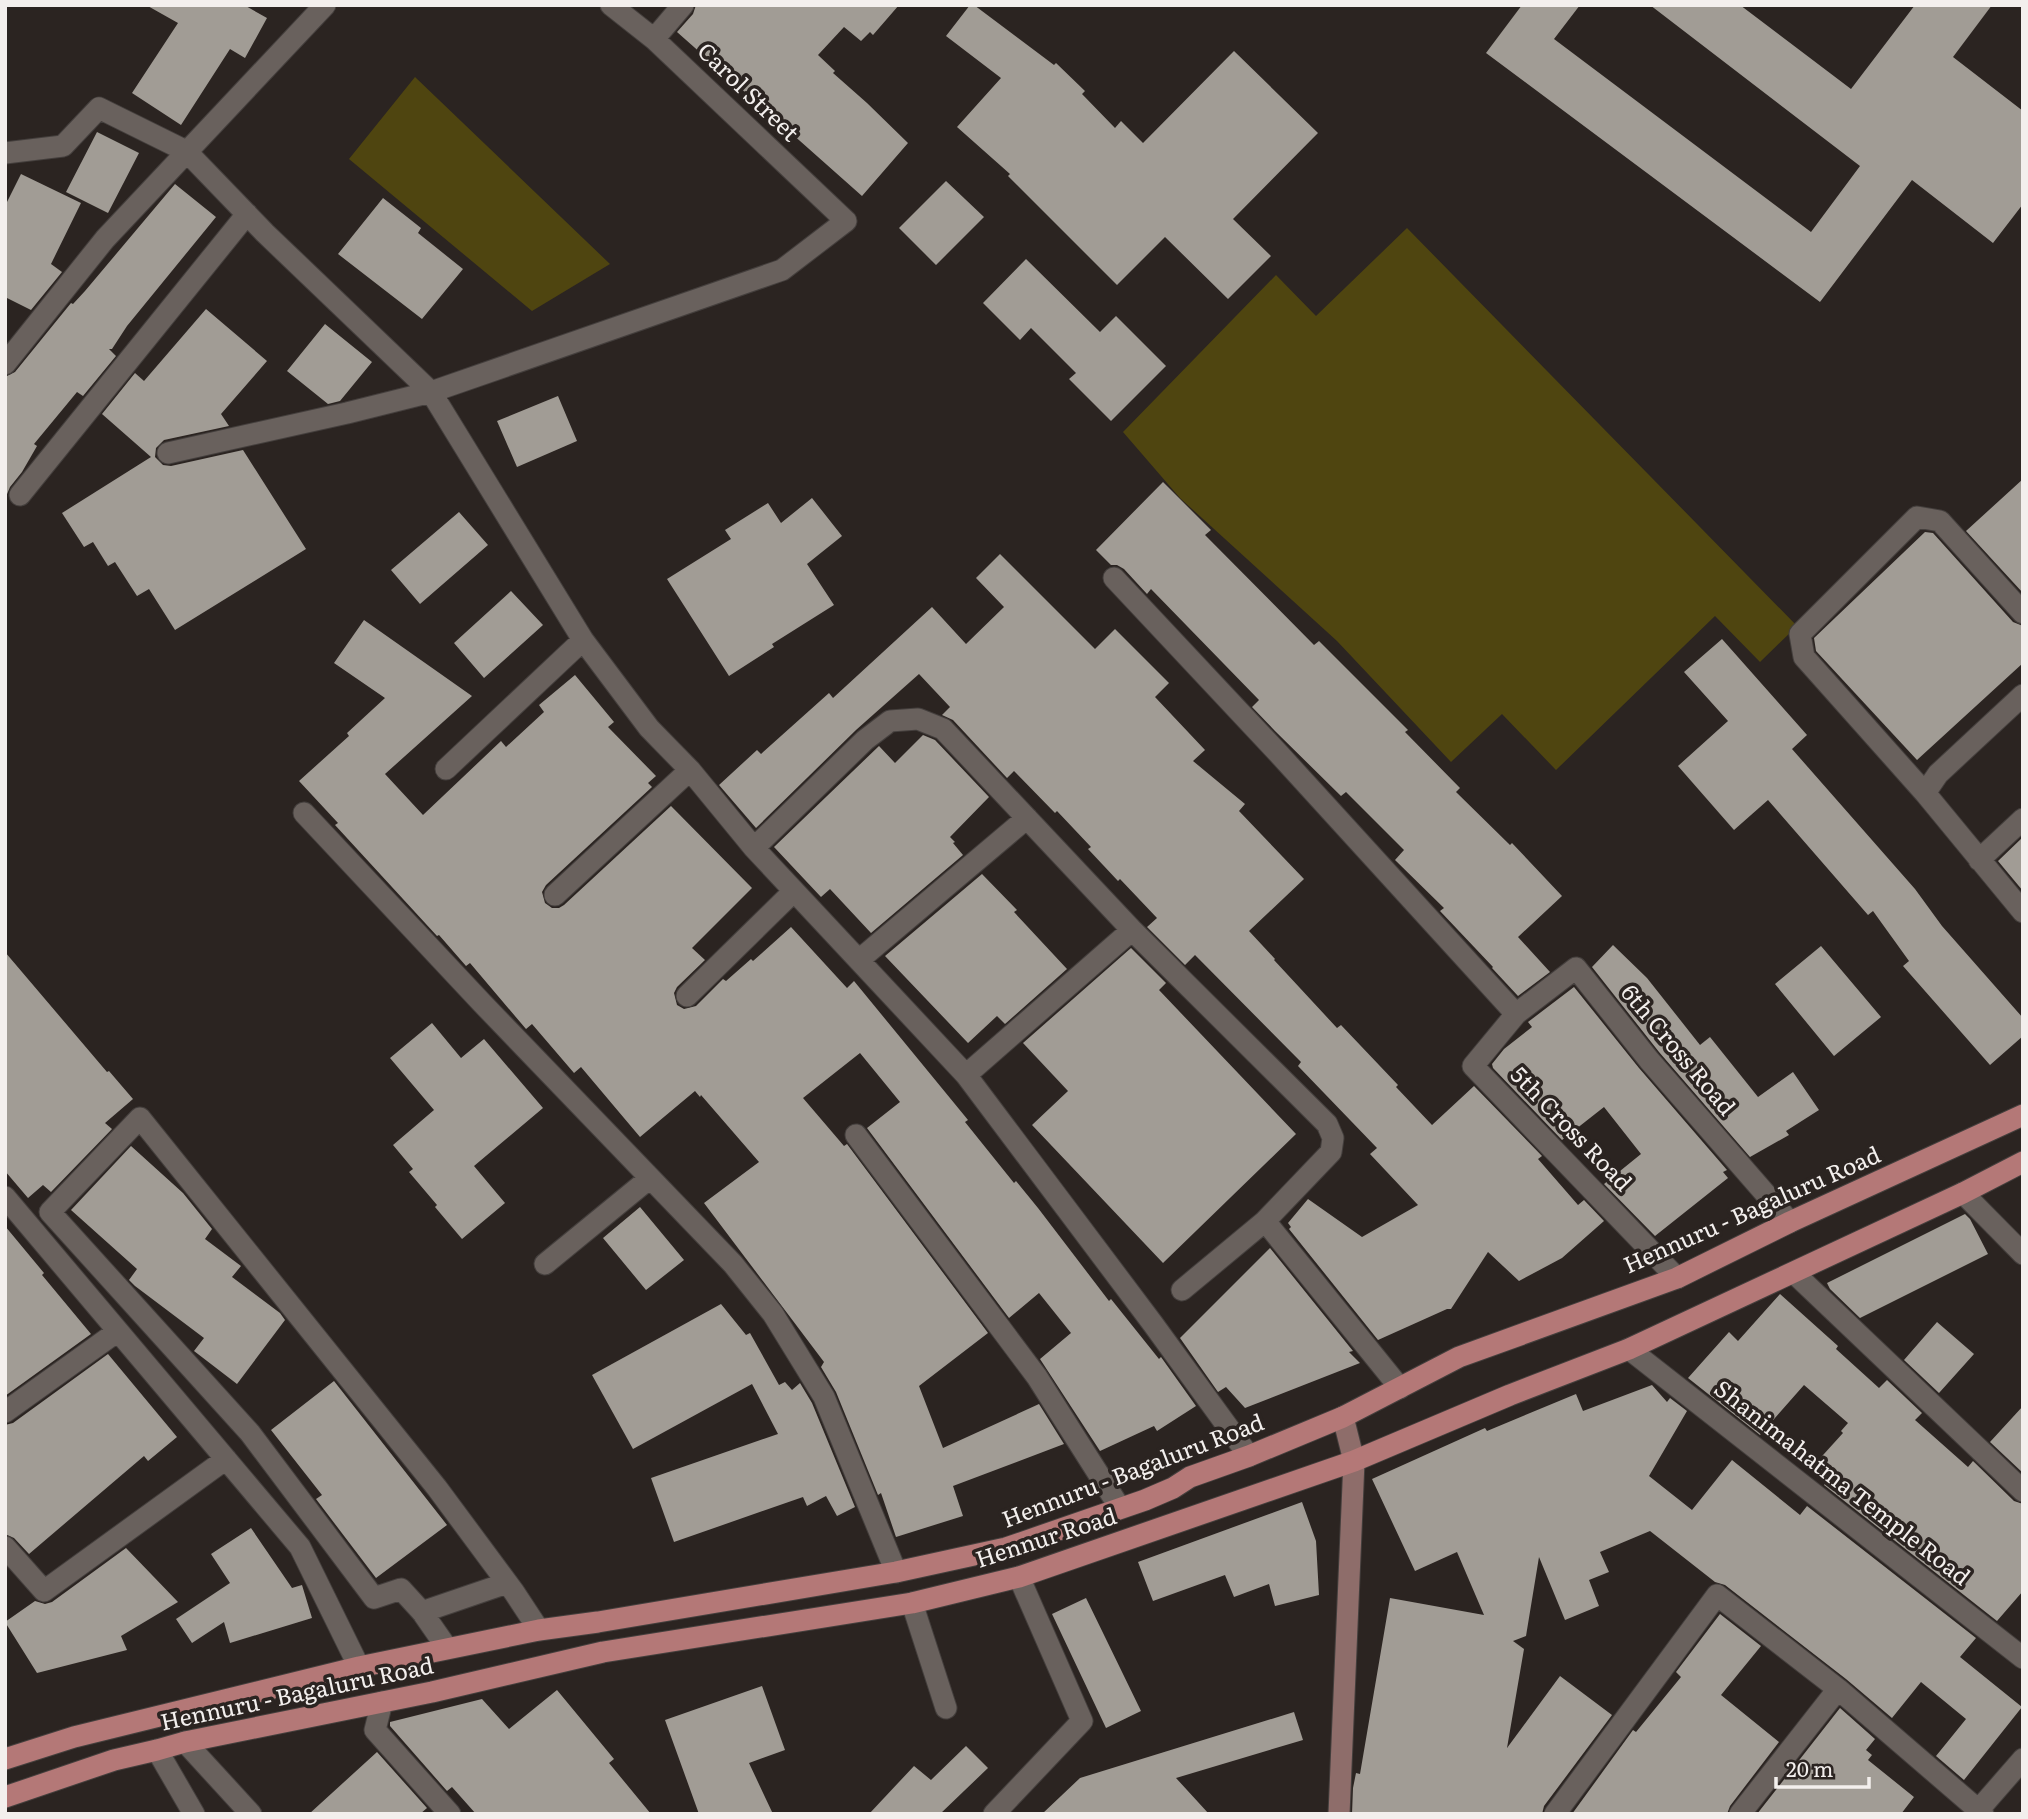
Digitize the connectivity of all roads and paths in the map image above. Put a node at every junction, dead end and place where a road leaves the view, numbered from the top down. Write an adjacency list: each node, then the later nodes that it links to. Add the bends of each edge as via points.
1 (325, 5): 5 (street)
2 (611, 5): 4 (street, Carol Street)
3 (683, 5): 4 (street)
4 (654, 39): 9 (street, Carol Street, via 846,221 782,270)
5 (186, 151): 6 (street, via 99,108 63,146); 7 (street); 8 (street, via 105,239)
6 (5, 153)
7 (247, 214): 9 (street); 11 (street)
8 (5, 363)
9 (431, 392): 10 (street); 14 (street)
10 (168, 453)
11 (20, 495)
12 (1114, 578): 30 (street)
13 (2023, 613): 18 (street, via 1940,521 1917,517 1800,634 1804,657)
14 (583, 640): 16 (street); 17 (street, via 649,728)
15 (2023, 695): 18 (street, via 1938,774)
16 (446, 769)
17 (690, 770): 22 (street); 25 (street)
18 (1925, 793): 23 (street)
19 (304, 813): 35 (street)
20 (1027, 818): 22 (street, via 943,729 918,719 890,721); 27 (street); 28 (street)
21 (2023, 819): 23 (street)
22 (754, 848): 24 (street)
23 (1979, 860): 26 (street)
24 (794, 891): 28 (street); 29 (street)
25 (555, 895)
26 (2023, 912)
27 (1132, 930): 31 (street); 38 (street, via 1327,1124 1333,1138 1331,1152)
28 (859, 960): 31 (street)
29 (687, 996)
30 (1516, 1014): 39 (street, 6th Cross Road, via 1576,968); 43 (street, 5th Cross Road, via 1473,1066)
31 (966, 1075): 50 (street)
32 (2023, 1115): 39 (main road, Hennuru - Bagaluru Road)
33 (856, 1135): 54 (street, via 1037,1377)
34 (2023, 1162): 36 (main road)
35 (650, 1178): 41 (street); 56 (street, via 774,1314 824,1397)
36 (1963, 1193): 40 (street); 42 (main road)
37 (8, 1207): 45 (street)
38 (1265, 1221): 44 (street); 47 (street)
39 (1790, 1222): 43 (main road, Hennuru - Bagaluru Road)
40 (2023, 1254)
41 (545, 1264)
42 (1794, 1273): 46 (main road); 53 (street)
43 (1676, 1278): 47 (main road, Hennuru - Bagaluru Road, via 1459,1357)
44 (1182, 1290)
45 (118, 1331): 48 (street); 51 (street)
46 (1629, 1349): 52 (main road, Hennur Road); 64 (street, Shanimahatma Temple Road)
47 (1400, 1388): 49 (main road, Hennuru - Bagaluru Road)
48 (5, 1412)
49 (1343, 1418): 50 (main road, Hennuru - Bagaluru Road); 52 (street)
50 (1249, 1456): 54 (main road, Hennuru - Bagaluru Road)
51 (226, 1459): 55 (street, via 44,1591); 65 (street, via 300,1547)
52 (1354, 1461): 57 (main road, Hennur Road); 79 (street)
53 (2023, 1491)
54 (1120, 1508): 56 (main road, Hennuru - Bagaluru Road, via 1006,1548)
55 (5, 1547)
56 (897, 1572): 61 (main road, Hennuru - Bagaluru Road)
57 (1019, 1577): 59 (main road, Hennur Road); 78 (street, via 1082,1721)
58 (507, 1583): 60 (street); 60 (street, via 437,1488 140,1118 50,1213 250,1433 374,1598 401,1589); 61 (street)
59 (912, 1604): 63 (main road, Hennur Road); 68 (street)
60 (422, 1612): 62 (street)
61 (538, 1630): 62 (main road, Hennuru - Bagaluru Road)
62 (447, 1648): 65 (main road, Hennuru - Bagaluru Road)
63 (603, 1652): 67 (main road, Hennuru - Bagaluru Road)
64 (2023, 1658)
65 (359, 1667): 71 (main road, Hennuru - Bagaluru Road, via 74,1737)
66 (1838, 1689): 74 (street); 80 (street, via 1717,1595); 81 (street)
67 (382, 1702): 69 (main road, Hennuru - Bagaluru Road); 77 (street, via 375,1730)
68 (946, 1708)
69 (185, 1742): 70 (main road, Hennuru - Bagaluru Road); 76 (street)
70 (157, 1750): 73 (main road, Hennuru - Bagaluru Road); 75 (street)
71 (5, 1759)
72 (2023, 1759): 74 (street)
73 (5, 1797)
74 (1979, 1812)
75 (194, 1814)
76 (251, 1814)
77 (450, 1814)
78 (994, 1814)
79 (1339, 1814)
80 (1555, 1814)
81 (1740, 1814)

